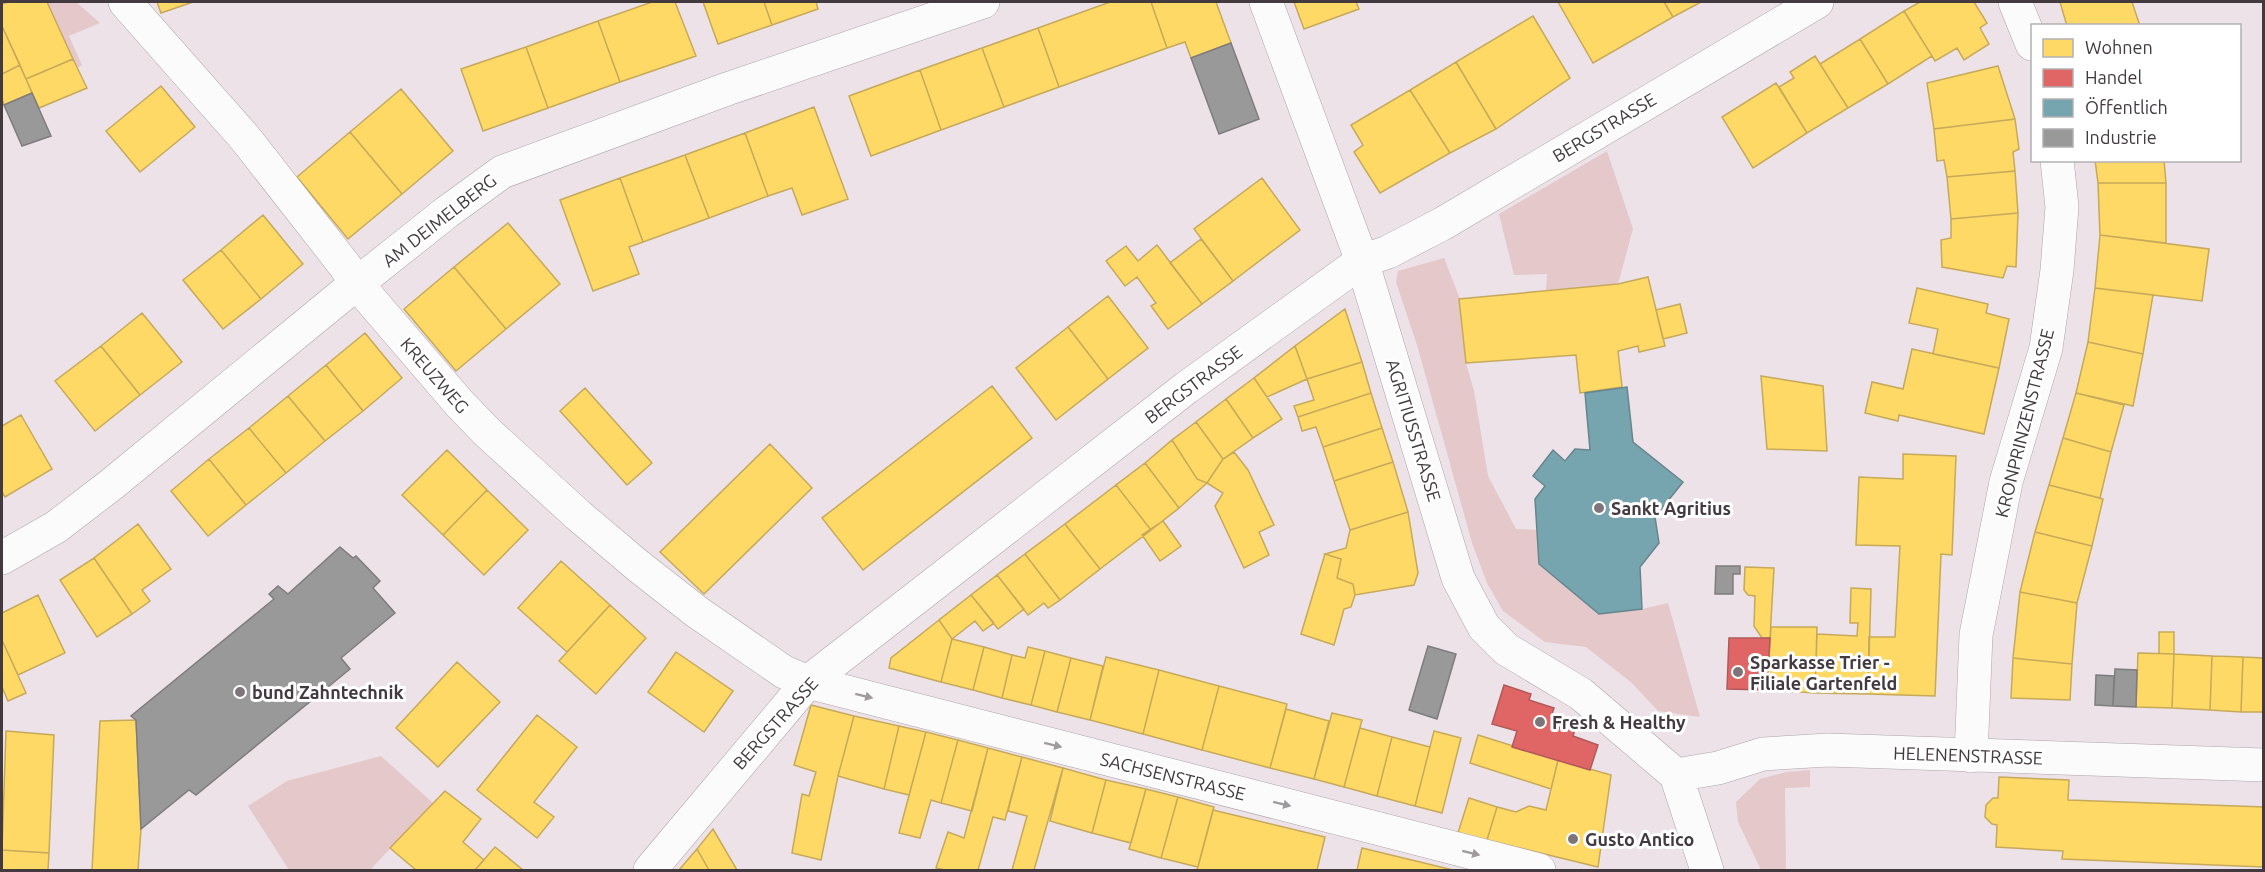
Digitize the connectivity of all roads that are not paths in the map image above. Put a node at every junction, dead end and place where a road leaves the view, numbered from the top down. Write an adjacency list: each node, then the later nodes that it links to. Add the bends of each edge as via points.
1 (125, 2): 9 (street, KREUZWEG, via 245,138)
2 (983, 2): 9 (street, AM DEIMELBERG, via 727,89 502,172)
3 (1266, 2): 8 (street, AGRITIUSSTRASSE)
4 (1817, 2): 8 (street, BERGSTRASSE, via 1442,224)
5 (2015, 2): 6 (street)
6 (2031, 42)
7 (2057, 162): 12 (street, KRONPRINZENSTRASSE, via 2062,207 2046,348 2006,482 1976,635)
8 (1362, 261): 11 (street, BERGSTRASSE, via 1186,387); 14 (street, AGRITIUSSTRASSE, via 1458,578 1484,627 1506,649 1581,694)
9 (357, 284): 10 (street, AM DEIMELBERG, via 112,484 56,527); 11 (street, KREUZWEG, via 459,403 578,515 697,612 784,672)
10 (2, 558)
11 (808, 682): 15 (street, BERGSTRASSE); 16 (street, SACHSENSTRASSE, one-way to 16)
12 (1971, 756): 13 (street, HELENENSTRASSE); 14 (street, HELENENSTRASSE, via 1807,751 1763,754 1718,768)
13 (2264, 765)
14 (1676, 775): 17 (street)
15 (650, 870)
16 (1539, 870)
17 (1707, 870)

